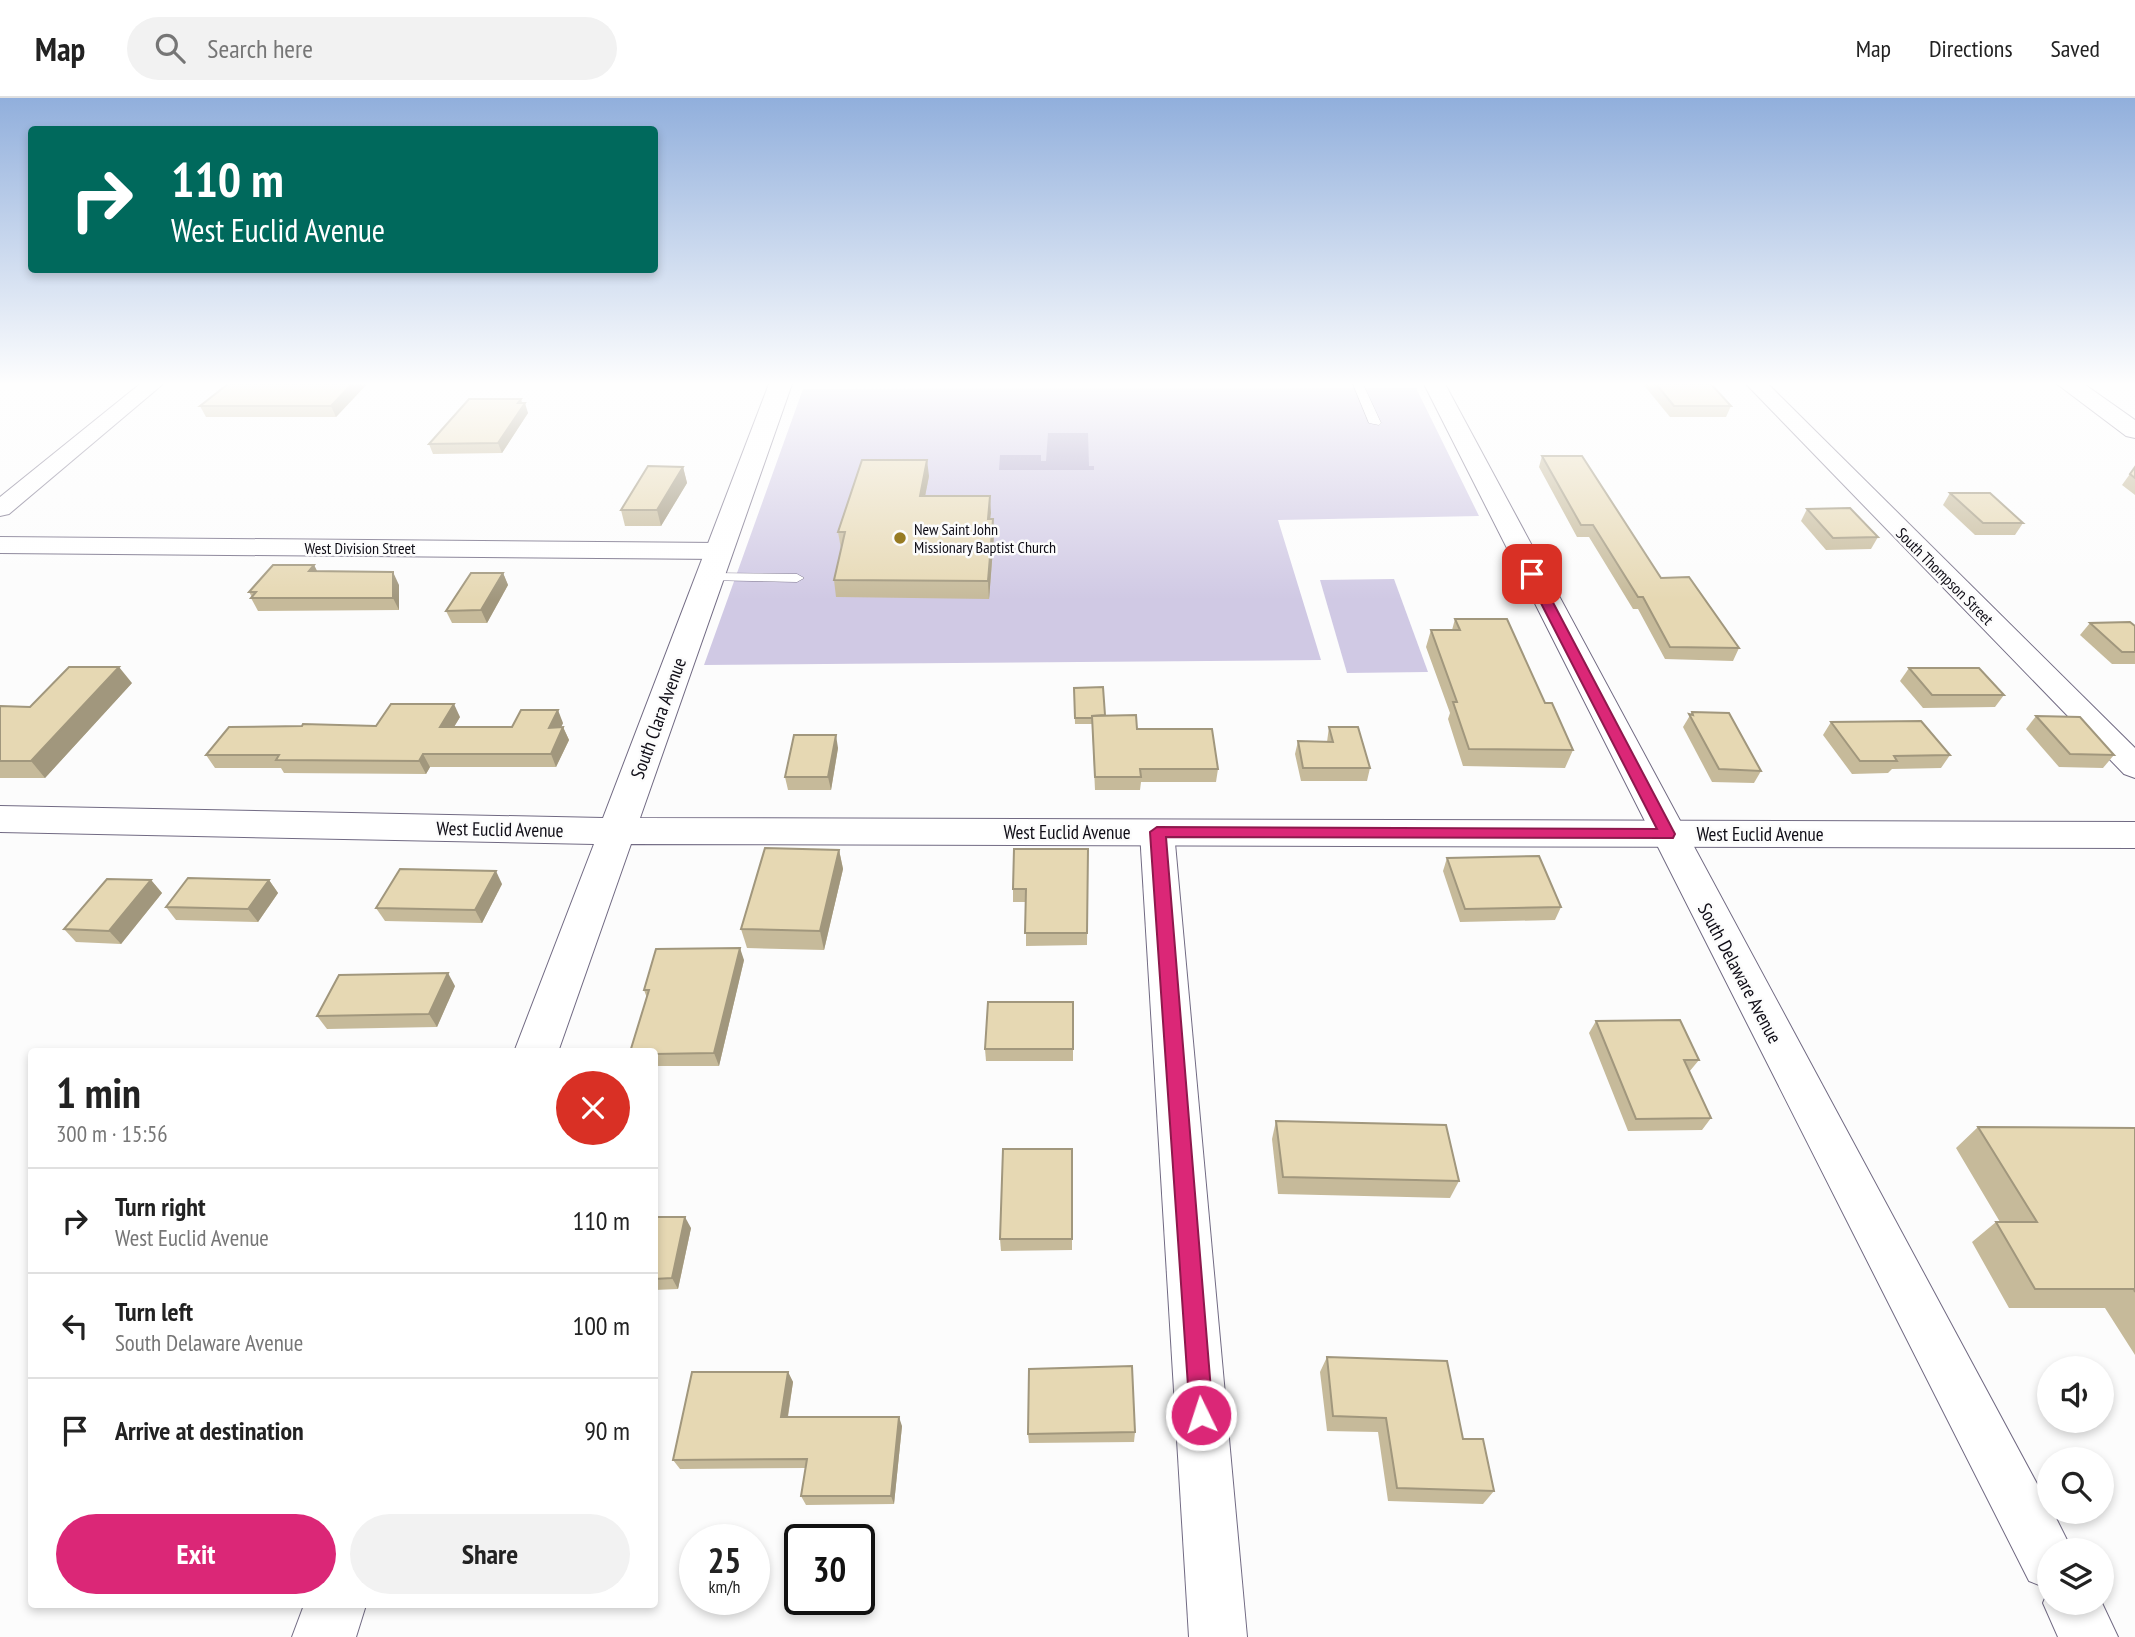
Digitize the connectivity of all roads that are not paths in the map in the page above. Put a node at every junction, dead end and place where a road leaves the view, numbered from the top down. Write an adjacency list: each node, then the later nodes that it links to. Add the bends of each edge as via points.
1 (65, 456): 5 (street)
2 (755, 456): 7 (street, South Clara Avenue)
3 (1471, 456): 13 (street, South Delaware Avenue)
4 (1827, 456): 9 (street, South Thompson Street)
5 (0, 509)
6 (0, 545): 7 (street, West Division Street)
7 (715, 564): 8 (lane); 11 (street, South Clara Avenue)
8 (797, 578)
9 (2135, 767)
10 (0, 819): 11 (street, West Euclid Avenue)
11 (616, 831): 12 (street, West Euclid Avenue); 15 (street, South Clara Avenue)
12 (1157, 832): 13 (street, West Euclid Avenue); 20 (street)
13 (1667, 834): 14 (street, West Euclid Avenue); 16 (street, South Delaware Avenue)
14 (2135, 835)
15 (537, 1048)
16 (2037, 1538)
17 (334, 1608): 19 (street)
18 (2077, 1615): 21 (street)
19 (324, 1637)
20 (1218, 1637)
21 (2089, 1637)

